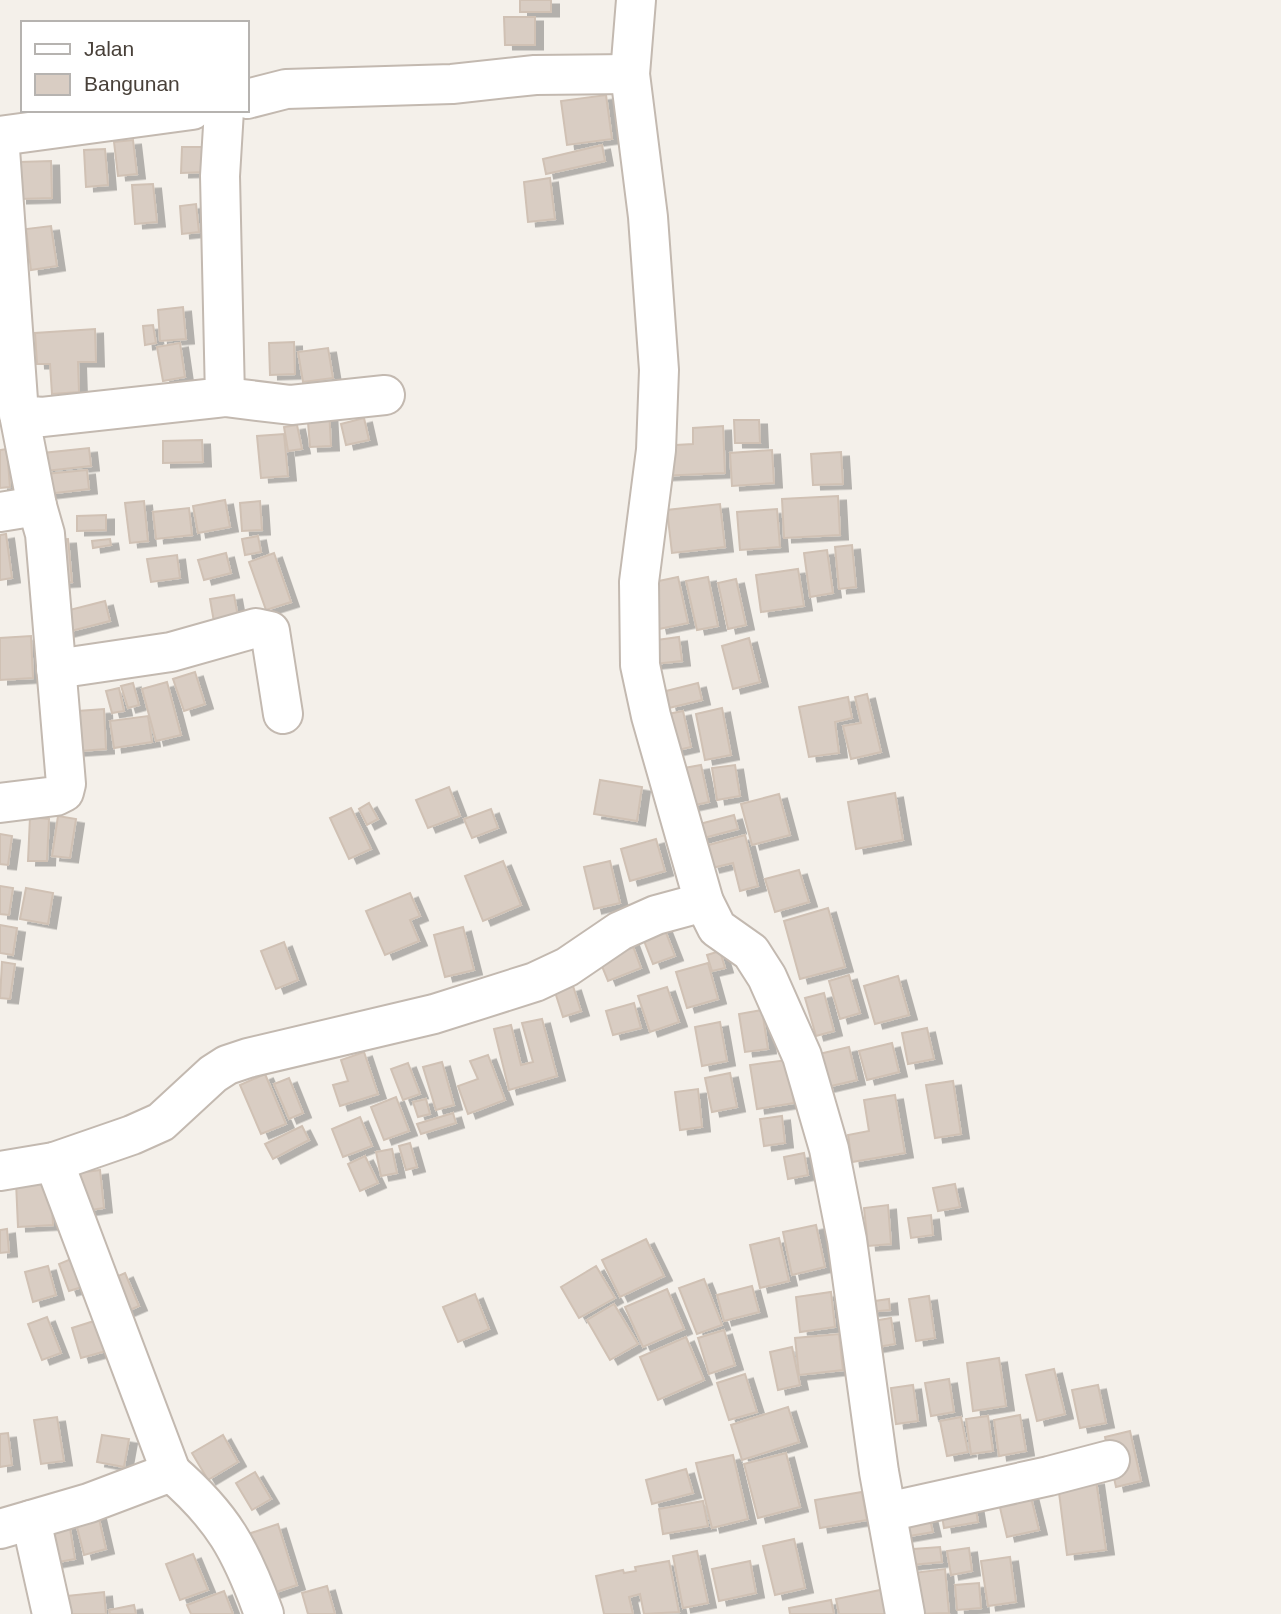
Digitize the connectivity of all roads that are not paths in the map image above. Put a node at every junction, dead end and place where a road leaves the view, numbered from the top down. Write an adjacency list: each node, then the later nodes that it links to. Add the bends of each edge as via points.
1 (636, 0): 2 (street)
2 (630, 74): 3 (street, via 286,89); 16 (street, via 648,217 659,370 656,450 639,582 640,665)
3 (248, 100)
4 (177, 112): 6 (street)
5 (224, 112): 9 (street, via 220,176)
6 (0, 136)
7 (0, 149): 10 (street)
8 (385, 395): 9 (street, via 291,405)
9 (225, 397): 10 (street, via 42,417)
10 (19, 414): 11 (street)
11 (37, 506): 12 (street); 13 (street, via 45,534)
12 (0, 512)
13 (56, 669): 14 (street, via 171,652 265,628 270,631); 15 (street, via 64,792)
14 (283, 713)
15 (0, 803)
16 (704, 902): 17 (street, via 620,931 567,967 535,982 434,1014 227,1065 161,1122); 21 (street, via 717,928 751,952 767,977 802,1056 839,1194)
17 (54, 1162): 18 (street); 20 (street)
18 (0, 1171)
19 (1110, 1460): 21 (street)
20 (171, 1472): 22 (street, via 130,1490); 24 (street, via 223,1526 246,1564)
21 (887, 1512): 25 (street)
22 (15, 1525): 23 (street)
23 (52, 1614)
24 (264, 1614)
25 (905, 1614)

